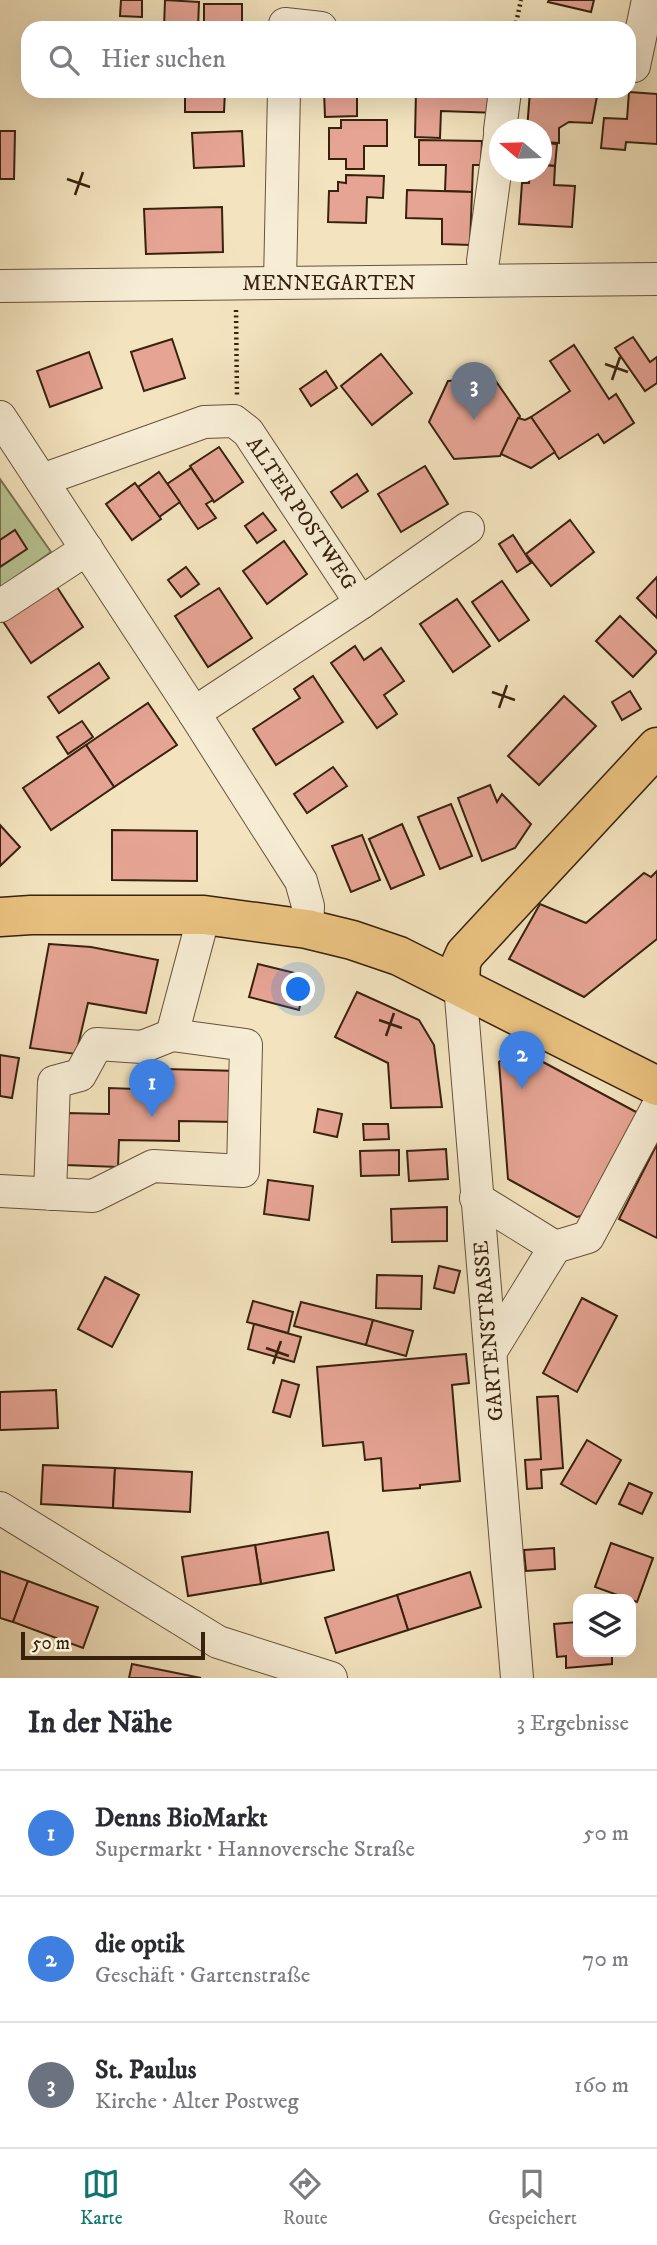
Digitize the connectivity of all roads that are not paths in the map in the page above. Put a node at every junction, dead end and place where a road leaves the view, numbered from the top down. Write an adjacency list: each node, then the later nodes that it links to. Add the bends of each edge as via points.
1 (648, 0): 2 (street)
2 (640, 65)
3 (284, 98): 9 (street)
4 (504, 98): 5 (street)
5 (501, 119)
6 (493, 182): 7 (street)
7 (483, 261)
8 (657, 279): 9 (street, MENNEGARTEN)
9 (280, 282): 10 (street, MENNEGARTEN)
10 (0, 286)
11 (0, 416): 12 (street)
12 (42, 480): 14 (street); 15 (street, ALTER POSTWEG, via 204,422 234,421 248,432)
13 (468, 528): 15 (street, ALTER POSTWEG)
14 (87, 549): 16 (street); 17 (street)
15 (361, 603): 17 (street, ALTER POSTWEG)
16 (0, 606)
17 (194, 713): 21 (street, via 301,881 308,906)
18 (657, 747): 22 (main road, via 465,954)
19 (204, 915): 20 (main road); 21 (main road); 23 (street)
20 (0, 917)
21 (307, 929): 22 (main road, via 400,956)
22 (460, 985): 24 (main road); 28 (street, GARTENSTRASSE)
23 (172, 1035): 27 (street, via 142,1047 97,1044 80,1075 54,1082); 27 (street, via 246,1045 243,1171 153,1166 93,1196)
24 (657, 1086)
25 (657, 1108): 29 (street, via 588,1237)
26 (0, 1191): 27 (street)
27 (50, 1194)
28 (476, 1198): 29 (street); 30 (street, GARTENSTRASSE)
29 (555, 1247): 30 (street)
30 (491, 1351): 33 (street, GARTENSTRASSE)
31 (0, 1508): 32 (street, via 218,1642)
32 (331, 1678)
33 (517, 1678)

